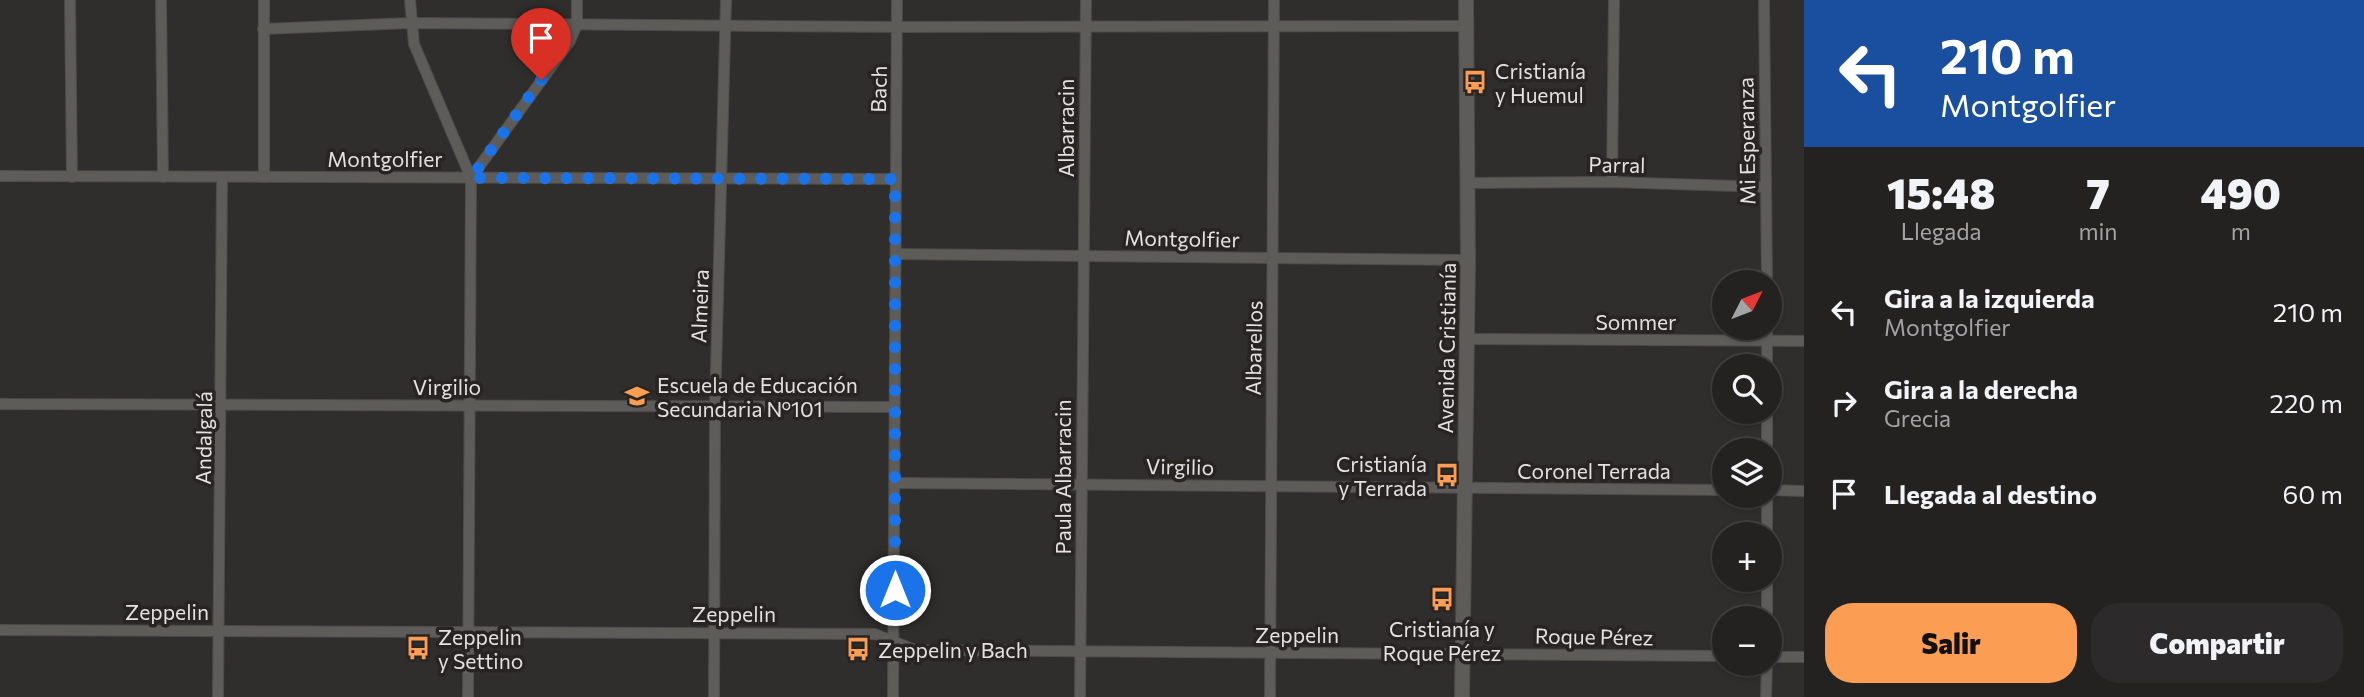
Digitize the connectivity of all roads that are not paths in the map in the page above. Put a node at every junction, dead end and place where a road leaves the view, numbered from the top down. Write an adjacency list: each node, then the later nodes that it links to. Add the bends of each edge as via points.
1 (70, 0): 22 (street)
2 (161, 0): 23 (street)
3 (264, 0): 20 (street)
4 (410, 0): 13 (street)
5 (577, 0): 14 (street)
6 (726, 0): 15 (street, Almeira)
7 (897, 0): 18 (street, Bach)
8 (1086, 0): 19 (street, Albarracin)
9 (1274, 0): 16 (street, Albarellos)
10 (1466, 0): 17 (main road, Avenida Cristianía)
11 (1614, 0): 29 (street)
12 (1764, 0): 31 (street, Mi Esperanza)
13 (410, 23): 14 (street); 20 (street); 25 (street, via 414,44)
14 (577, 24): 15 (street); 25 (street, via 570,41)
15 (726, 25): 18 (street); 27 (street, Almeira)
16 (1274, 25): 17 (street); 19 (street); 34 (street, Albarellos)
17 (1466, 26): 30 (main road, Avenida Cristianía)
18 (898, 27): 19 (street); 28 (street, Bach)
19 (1085, 27): 33 (street, Albarracin)
20 (263, 29): 24 (street)
21 (0, 176): 22 (street, Montgolfier)
22 (72, 177): 23 (street, Montgolfier)
23 (163, 177): 26 (street, Montgolfier)
24 (264, 177): 25 (street, Montgolfier); 26 (street, Montgolfier)
25 (471, 178): 27 (street, Montgolfier); 43 (street)
26 (222, 179): 42 (street, Andalgalá)
27 (723, 179): 28 (street, Montgolfier); 44 (street, Almeira)
28 (895, 179): 32 (street, Bach)
29 (1612, 182): 30 (street, Parral); 31 (street, Parral)
30 (1469, 183): 35 (main road, Avenida Cristianía)
31 (1766, 187): 36 (street, Mi Esperanza)
32 (896, 254): 33 (street, Montgolfier); 45 (street, Bach)
33 (1084, 256): 34 (street, Montgolfier); 47 (street, Paula Albarracin)
34 (1273, 258): 35 (street, Montgolfier); 48 (street, Albarellos)
35 (1468, 260): 37 (main road, Avenida Cristianía)
36 (1766, 270)
37 (1467, 339): 38 (street, Sommer); 49 (main road, Avenida Cristianía)
38 (1767, 341): 39 (street, Sommer); 40 (street)
39 (1804, 341)
40 (1767, 354)
41 (0, 404): 42 (street, Virgilio)
42 (223, 405): 43 (street, Virgilio); 54 (street, Andalgalá)
43 (467, 406): 44 (street, Virgilio); 55 (street)
44 (715, 407): 45 (street, Virgilio); 56 (street, Almeira)
45 (893, 407): 46 (street, Bach)
46 (895, 484): 47 (street, Virgilio); 57 (street, Bach)
47 (1081, 484): 48 (street, Virgilio); 58 (street, Paula Albarracin)
48 (1270, 486): 49 (street, Virgilio); 60 (street, Albarellos)
49 (1465, 488): 50 (street, Coronel Terrada); 59 (main road, Avenida Cristianía)
50 (1712, 490)
51 (1782, 490): 52 (street)
52 (1804, 491)
53 (0, 630): 54 (street, Zeppelin)
54 (219, 631): 55 (street, Zeppelin); 65 (street, Andalgalá)
55 (468, 632): 56 (street, Zeppelin); 66 (street)
56 (714, 632): 57 (street, Zeppelin, via 875,634); 67 (street, Almeira)
57 (894, 643): 58 (street, Zeppelin, via 915,650); 68 (street, Bach)
58 (1080, 652): 60 (street, Zeppelin); 69 (street, Paula Albarracin)
59 (1464, 653): 60 (street, Zeppelin); 61 (street, Roque Pérez); 71 (main road, Avenida Cristianía)
60 (1270, 654): 70 (street, Albarellos)
61 (1712, 656)
62 (1782, 657): 63 (street)
63 (1804, 657)
64 (1767, 676): 72 (street)
65 (218, 697)
66 (468, 697)
67 (714, 697)
68 (893, 697)
69 (1080, 697)
70 (1270, 697)
71 (1462, 697)
72 (1766, 697)

